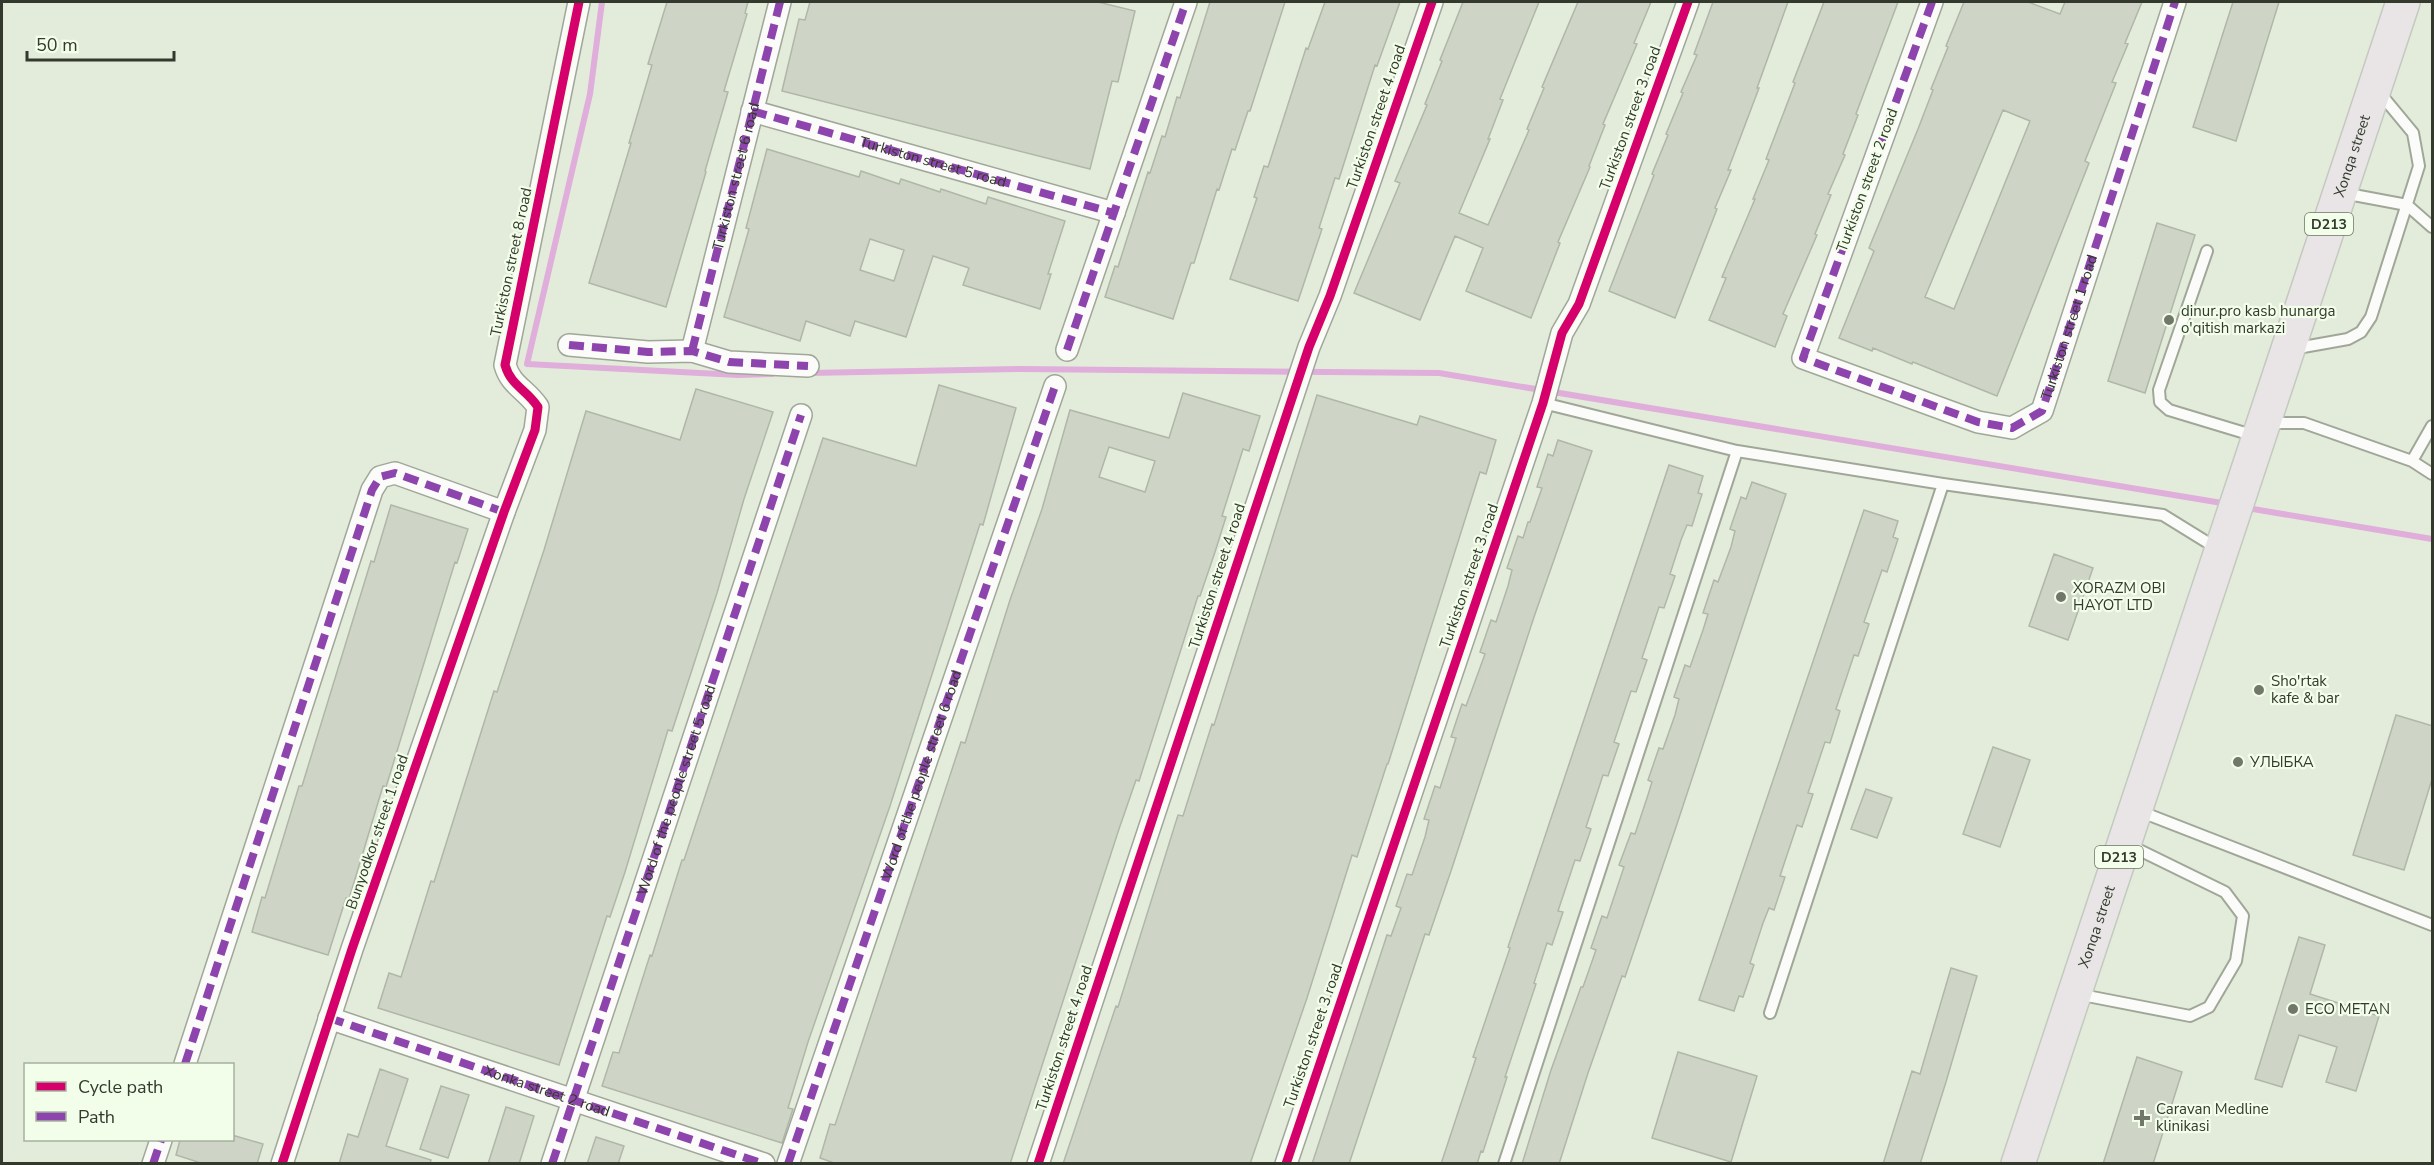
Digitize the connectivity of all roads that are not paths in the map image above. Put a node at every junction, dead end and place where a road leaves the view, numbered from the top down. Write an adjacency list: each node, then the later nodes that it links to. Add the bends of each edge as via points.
1 (579, 2): 31 (street, Turkiston street 8 road, via 505,364 509,378 538,408 535,430)
2 (780, 2): 10 (street, Turkiston street 6 road)
3 (1186, 2): 13 (street)
4 (1432, 2): 47 (street, Turkiston street 4 road, via 1303,366)
5 (1688, 2): 23 (street, Turkiston street 3 road, via 1579,304 1562,333)
6 (1932, 2): 20 (street, Turkiston street 2 road)
7 (2175, 2): 20 (street, Turkiston street 1 road, via 2042,411 2012,428 1978,422)
8 (2403, 2): 9 (main road, Xonqa street / D213)
9 (2375, 87): 11 (main road, Xonqa street / D213); 12 (lane, via 2413,133 2419,166)
10 (752, 111): 13 (street, Turkiston street 5 road); 19 (street, Turkiston street 6 road)
11 (2339, 192): 12 (lane); 18 (main road, Xonqa street / D213)
12 (2407, 205): 14 (lane); 18 (lane, via 2371,317 2361,332 2348,339)
13 (1114, 213): 17 (street)
14 (2433, 227)
15 (2207, 251): 26 (lane, via 2158,390 2160,402 2169,410)
16 (569, 345): 19 (street, via 648,352)
17 (1067, 350)
18 (2287, 350): 26 (main road, Xonqa street / D213)
19 (692, 351): 21 (street, via 729,362)
20 (1803, 358)
21 (808, 366)
22 (1055, 386): 46 (street, Word of the people street 6 road)
23 (1544, 403): 27 (lane); 48 (street, Turkiston street 3 road)
24 (801, 415): 40 (street, Word of the people street 5 road)
25 (2433, 426): 28 (lane)
26 (2258, 435): 28 (lane, via 2304,423); 32 (main road, D213)
27 (1737, 451): 30 (lane); 49 (lane)
28 (2412, 461): 29 (lane)
29 (2433, 474)
30 (1943, 484): 32 (lane, via 2163,515); 37 (lane)
31 (504, 512): 38 (street, Bunyodkor street 1 road); 39 (street, via 395,473 380,477 372,490)
32 (2221, 551): 33 (main road, Xonqa street / D213)
33 (2135, 810): 34 (main road, Xonqa street / D213); 35 (lane)
34 (2124, 843): 36 (main road, Xonqa street / D213); 36 (lane, via 2225,892 2242,916 2236,961 2210,1007 2190,1016)
35 (2433, 925)
36 (2074, 993): 50 (main road, Xonqa street / D213)
37 (1770, 1013)
38 (329, 1018): 40 (street, Xonka street 2 road); 43 (street, Bunyodkor street 1 road)
39 (186, 1063)
40 (574, 1099): 44 (street, Word of the people street 5 road); 45 (street, Xonka street 2 road)
41 (161, 1141): 42 (street)
42 (153, 1164)
43 (282, 1164)
44 (552, 1164)
45 (764, 1164)
46 (788, 1164)
47 (1038, 1164)
48 (1286, 1164)
49 (1504, 1164)
50 (2018, 1164)

